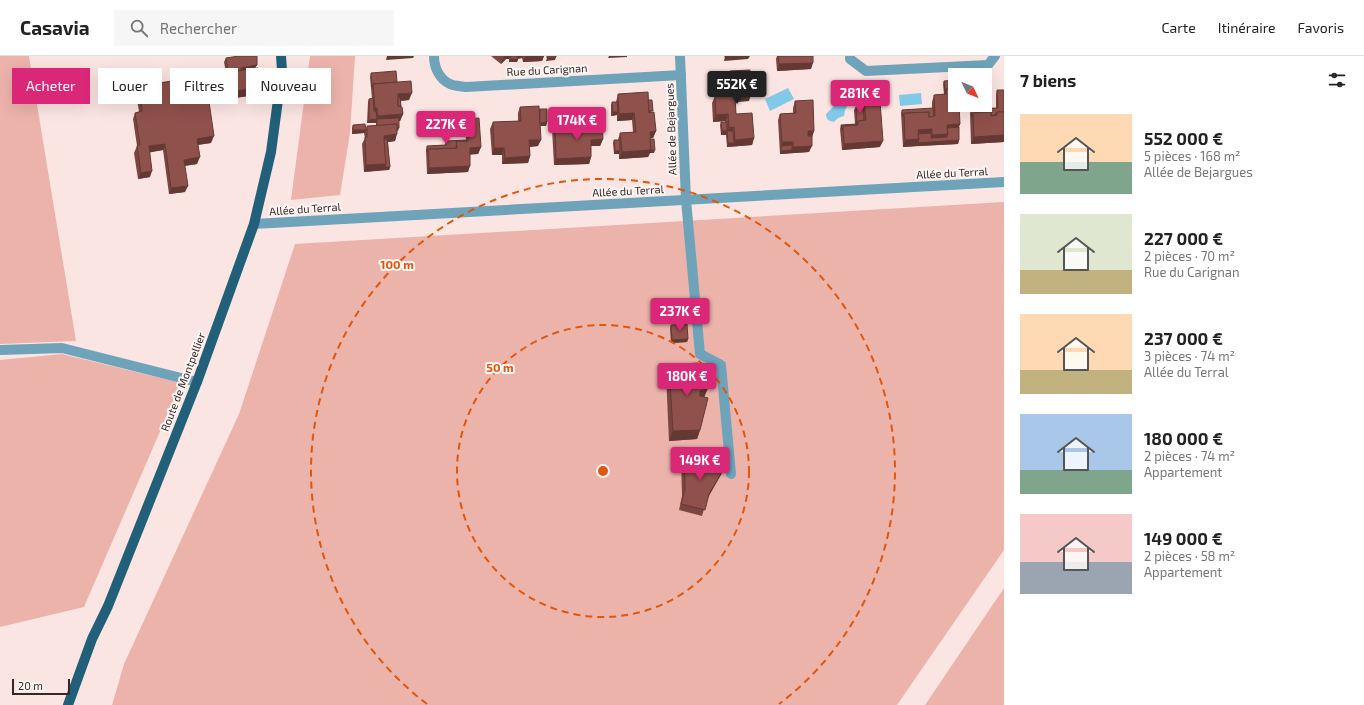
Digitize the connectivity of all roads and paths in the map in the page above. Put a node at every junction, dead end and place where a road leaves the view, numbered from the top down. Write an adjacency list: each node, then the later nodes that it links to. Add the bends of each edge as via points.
1 (281, 56): 9 (main road, Route de Montpellier, via 282,70 271,152)
2 (434, 56): 6 (street, Rue du Carignan, via 434,64 441,77 450,84 466,87)
3 (680, 56): 6 (street, Allée de Bejargues)
4 (850, 56): 5 (street, via 850,59 866,71 988,65)
5 (995, 56)
6 (681, 74): 8 (street, Allée de Bejargues)
7 (1004, 182): 8 (street, Allée du Terral)
8 (686, 200): 9 (street, Allée du Terral); 12 (street, Allée de Bejargues, via 700,354 721,365)
9 (254, 224): 11 (main road, Route de Montpellier)
10 (0, 350): 11 (street, via 62,348)
11 (197, 382): 13 (main road, Route de Montpellier, via 108,606 92,639)
12 (731, 474)
13 (68, 705)

